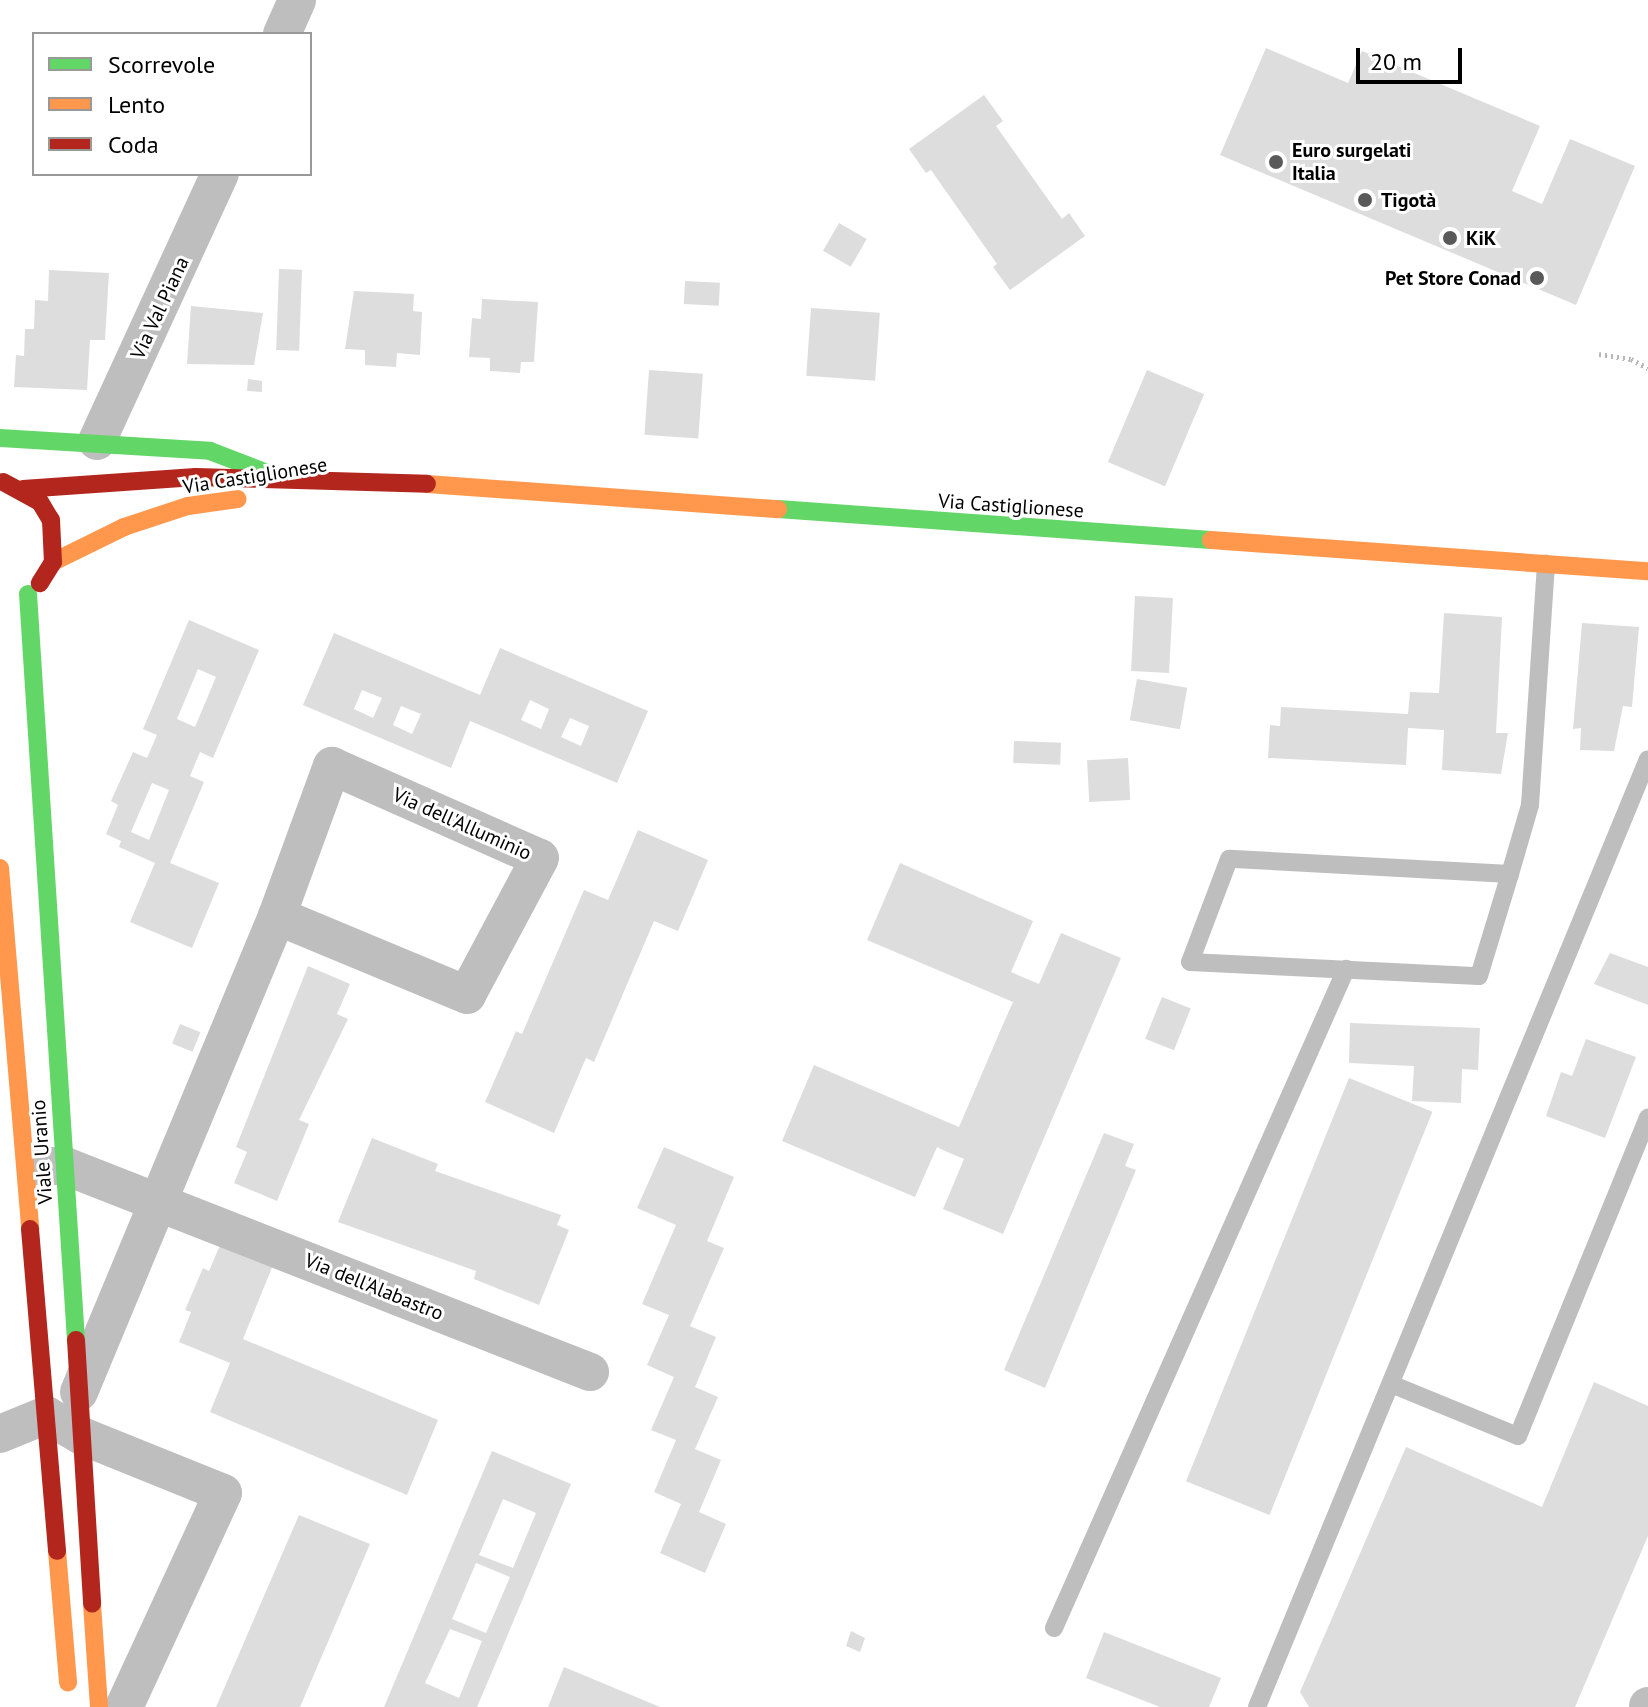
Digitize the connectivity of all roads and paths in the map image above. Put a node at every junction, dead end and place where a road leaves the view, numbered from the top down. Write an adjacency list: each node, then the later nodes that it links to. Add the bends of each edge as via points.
1 (297, 0): 2 (street)
2 (283, 32)
3 (219, 176): 7 (street, Via Val Piana)
4 (1599, 354): 5 (path)
5 (1648, 368)
6 (0, 438): 7 (main road, Via Castiglionese)
7 (97, 441): 8 (main road, Via Castiglionese, via 210,451)
8 (281, 479): 9 (main road, Via Castiglionese); 11 (main road, Via Castiglionese, via 196,477)
9 (378, 480): 12 (main road, Via Castiglionese, via 188,506 124,527); 13 (main road, Via Castiglionese)
10 (0, 482): 11 (main road, Via Castiglionese)
11 (23, 489): 12 (main road, via 51,520)
12 (53, 562): 15 (main road, Via Castiglionese)
13 (1546, 564): 14 (main road, Via Castiglionese); 18 (lane, via 1530,805)
14 (1645, 571)
15 (20, 598): 24 (main road, Viale Uranio)
16 (1648, 759): 27 (lane)
17 (0, 868): 19 (main road, Viale Uranio)
18 (1510, 874): 21 (lane, via 1479,976); 21 (lane, via 1229,859 1190,962)
19 (0, 883): 23 (main road, Viale Uranio)
20 (277, 916): 20 (street, Via dell'Alluminio, via 467,995 540,858 332,766); 25 (street, Via dell'Alluminio)
21 (1346, 969): 32 (lane)
22 (1648, 1118): 27 (lane, via 1518,1436)
23 (26, 1166): 24 (street); 29 (main road, Viale Uranio)
24 (65, 1166): 25 (street, Via dell'Alabastro); 28 (main road, Viale Uranio)
25 (159, 1201): 26 (street, Via dell'Alabastro); 28 (street, Via dell'Alluminio)
26 (590, 1372)
27 (1391, 1384): 36 (lane)
28 (79, 1392): 31 (main road, Viale Uranio)
29 (46, 1415): 30 (street); 31 (street); 33 (main road, Viale Uranio)
30 (0, 1434)
31 (82, 1436): 34 (main road, Viale Uranio); 35 (street, via 223,1493)
32 (1054, 1628)
33 (70, 1707)
34 (99, 1707)
35 (124, 1707)
36 (1257, 1707)

